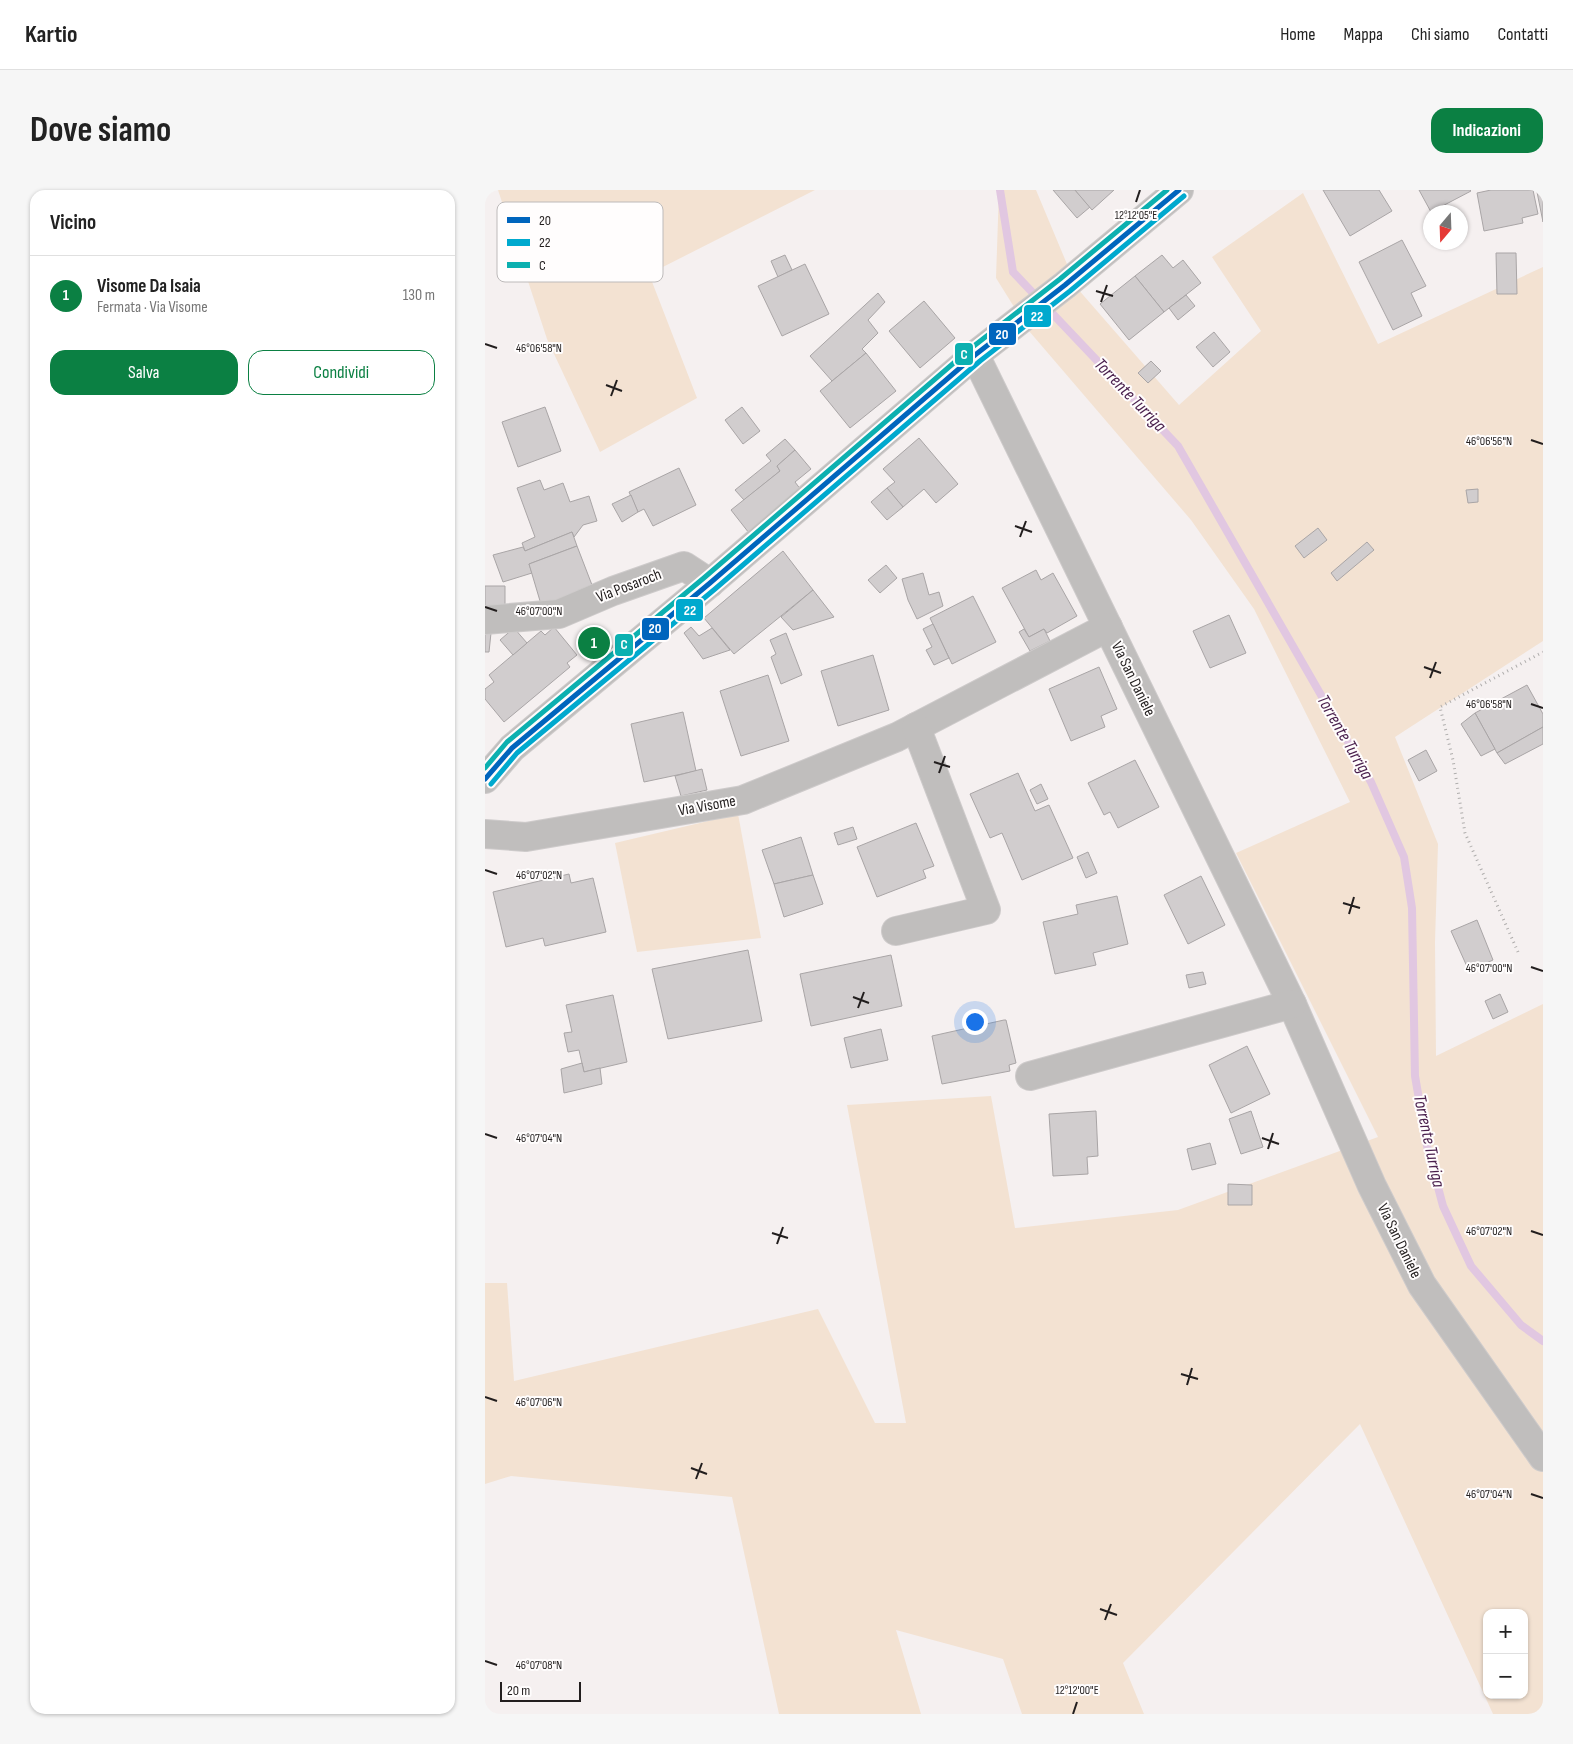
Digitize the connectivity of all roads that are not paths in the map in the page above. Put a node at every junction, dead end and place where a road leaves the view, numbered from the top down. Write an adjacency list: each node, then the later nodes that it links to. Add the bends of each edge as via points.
1 (1179, 190): 2 (street)
2 (975, 355): 3 (street); 5 (street, Via San Daniele)
3 (710, 583): 4 (street, Via Posaroch, via 684,566 559,614); 7 (street, via 513,748)
4 (485, 620)
5 (1108, 627): 6 (street, Via Visome); 10 (street, Via San Daniele)
6 (917, 727): 8 (street, Via Visome, via 743,800 526,837); 9 (street, via 985,910)
7 (485, 779)
8 (485, 834)
9 (896, 931)
10 (1292, 1004): 11 (street); 12 (street, Via San Daniele, via 1372,1186 1422,1285)
11 (1030, 1076)
12 (1543, 1457)

